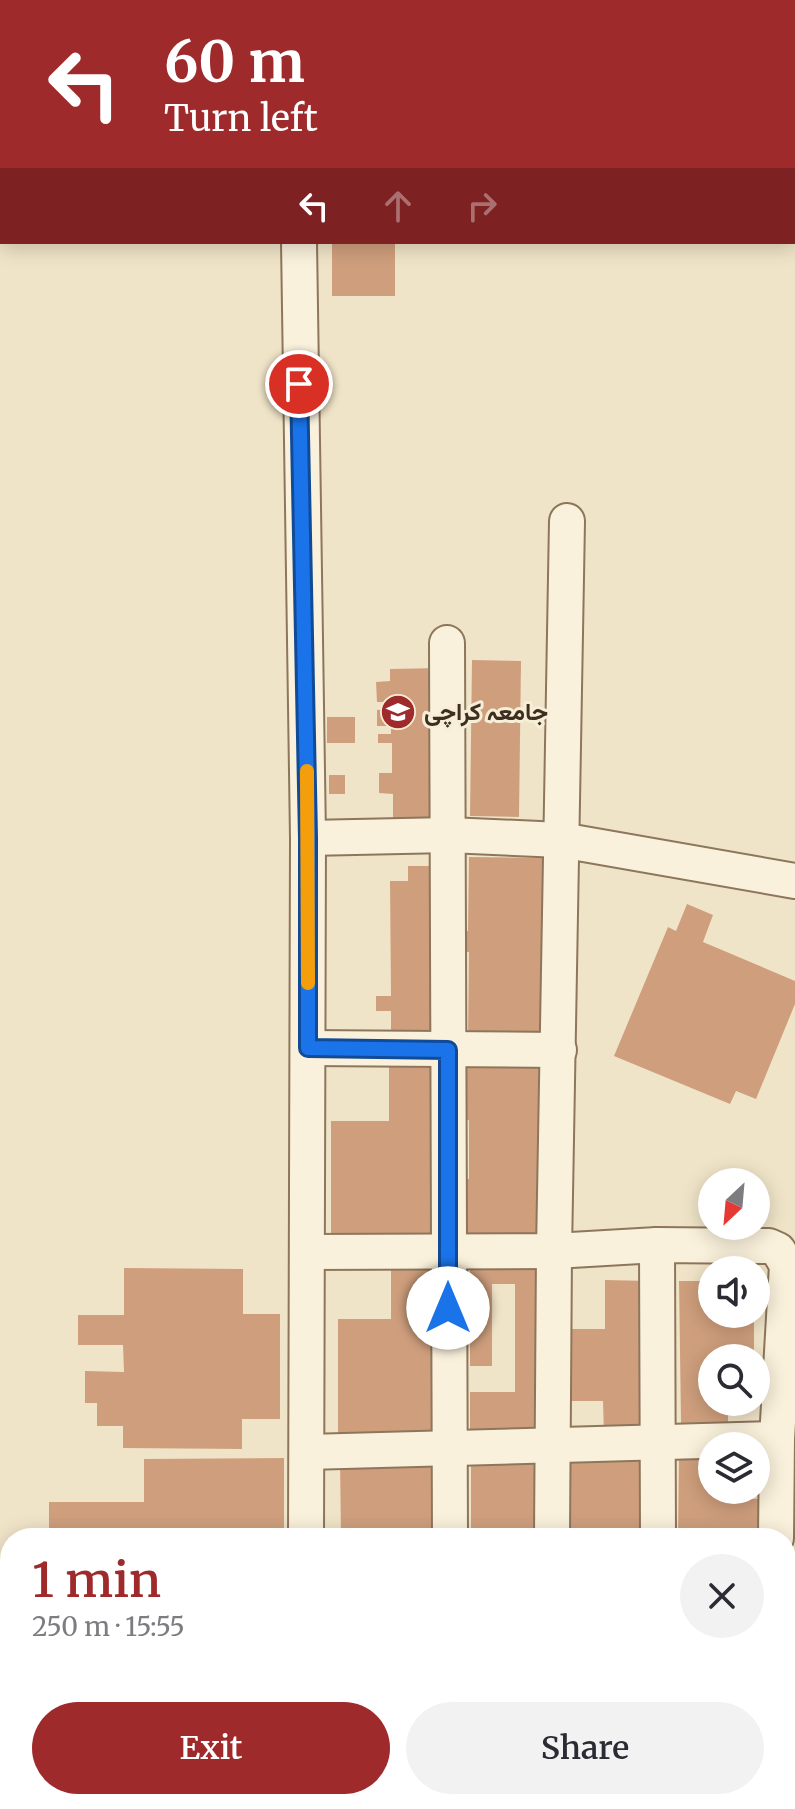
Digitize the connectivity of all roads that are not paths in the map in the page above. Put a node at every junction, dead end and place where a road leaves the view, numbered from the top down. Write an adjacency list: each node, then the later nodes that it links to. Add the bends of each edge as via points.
1 (299, 244): 5 (street)
2 (567, 521): 6 (street)
3 (447, 643): 4 (street)
4 (449, 835): 5 (street); 6 (street); 9 (street)
5 (308, 838): 8 (street)
6 (561, 840): 7 (street); 10 (street)
7 (795, 881)
8 (308, 1048): 9 (street); 14 (street)
9 (448, 1050): 10 (street); 12 (street)
10 (559, 1050): 13 (street)
11 (657, 1245): 13 (street); 15 (street, via 769,1246 784,1257); 16 (street)
12 (448, 1251): 13 (street); 14 (street); 18 (street)
13 (554, 1251): 17 (street)
14 (307, 1252): 19 (street)
15 (777, 1439): 16 (street); 24 (street)
16 (659, 1444): 17 (street); 23 (street)
17 (554, 1446): 18 (street); 22 (street)
18 (449, 1448): 19 (street); 21 (street)
19 (307, 1452): 20 (street)
20 (306, 1528)
21 (450, 1528)
22 (552, 1528)
23 (658, 1528)
24 (776, 1528)

